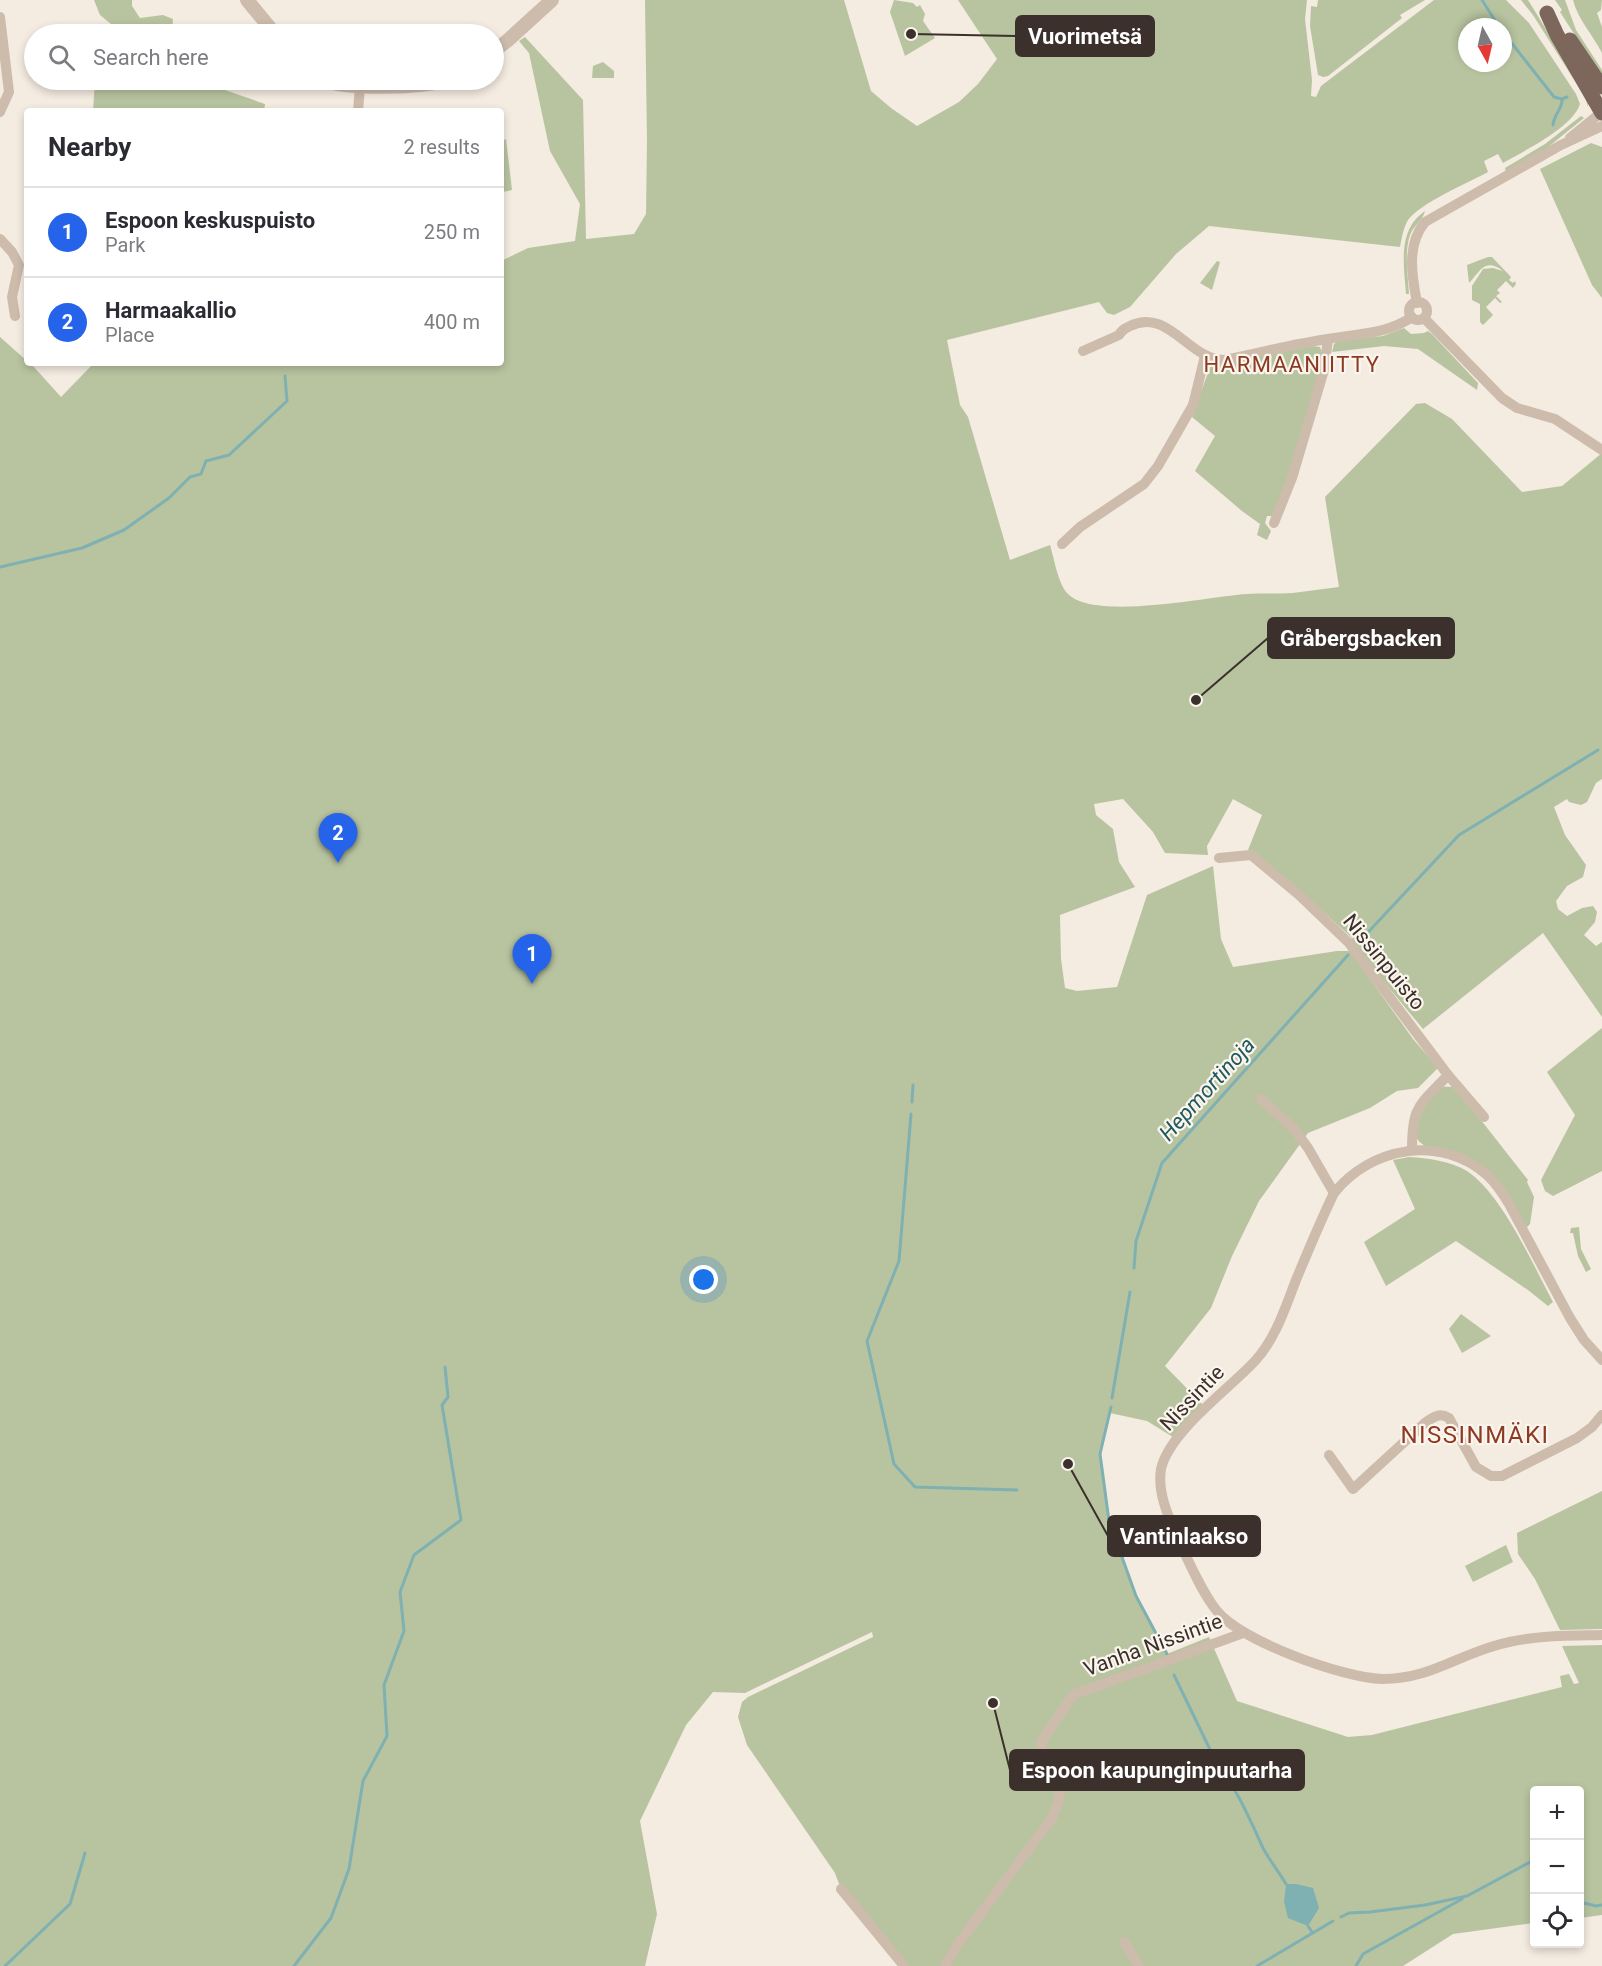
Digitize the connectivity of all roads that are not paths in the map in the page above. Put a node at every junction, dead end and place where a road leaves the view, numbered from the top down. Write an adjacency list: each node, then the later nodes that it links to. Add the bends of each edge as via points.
1 (247, 0): 5 (street)
2 (552, 0): 6 (street)
3 (1543, 6): 7 (main road); 11 (main road)
4 (0, 17): 10 (street, via 9,92)
5 (267, 24)
6 (504, 43)
7 (1602, 87)
8 (360, 90): 9 (street)
9 (358, 108)
10 (0, 112)
11 (1602, 112): 13 (street)
12 (1602, 126): 13 (street)
13 (1561, 146): 15 (street, via 1425,222 1413,242 1412,274)
14 (0, 239): 16 (street, via 19,265 12,297)
15 (1417, 303): 17 (street, via 1410,308); 18 (street, via 1426,308)
16 (15, 316)
17 (1412, 317): 18 (street); 19 (street, via 1384,331)
18 (1424, 318): 22 (street, via 1502,398 1517,408 1555,419)
19 (1328, 339): 21 (street, via 1224,360); 23 (street, via 1324,370)
20 (1083, 351): 21 (street, via 1138,322 1149,321 1176,334)
21 (1205, 356): 24 (street, via 1193,405 1158,466 1144,484 1080,527)
22 (1602, 450)
23 (1274, 524)
24 (1062, 544)
25 (1219, 858): 26 (street, Nissinpuisto, via 1251,855 1299,895 1349,943)
26 (1448, 1075): 28 (street, Nissinpuisto); 29 (street, via 1418,1107 1413,1121)
27 (1261, 1099): 30 (street, via 1294,1129)
28 (1484, 1117)
29 (1412, 1150): 30 (street, Nissintie, via 1375,1159 1344,1180); 31 (street, via 1454,1156 1473,1165 1500,1188 1570,1318)
30 (1334, 1193): 34 (street, Nissintie, via 1274,1335 1264,1350 1176,1439 1161,1469 1163,1502 1186,1556 1216,1609)
31 (1602, 1360)
32 (1602, 1414): 33 (street, via 1576,1438 1502,1476 1491,1476 1476,1467 1449,1418 1442,1415 1426,1422 1353,1489)
33 (1329, 1455)
34 (1243, 1633): 35 (street, Nissintie, via 1338,1671 1381,1679 1421,1674 1506,1643 1531,1638); 39 (street, Vanha Nissintie, via 1073,1695 1041,1742 1060,1797 1052,1818)
35 (1602, 1635)
36 (841, 1889): 38 (street)
37 (1124, 1942): 40 (street)
38 (904, 1966)
39 (945, 1966)
40 (1139, 1966)

